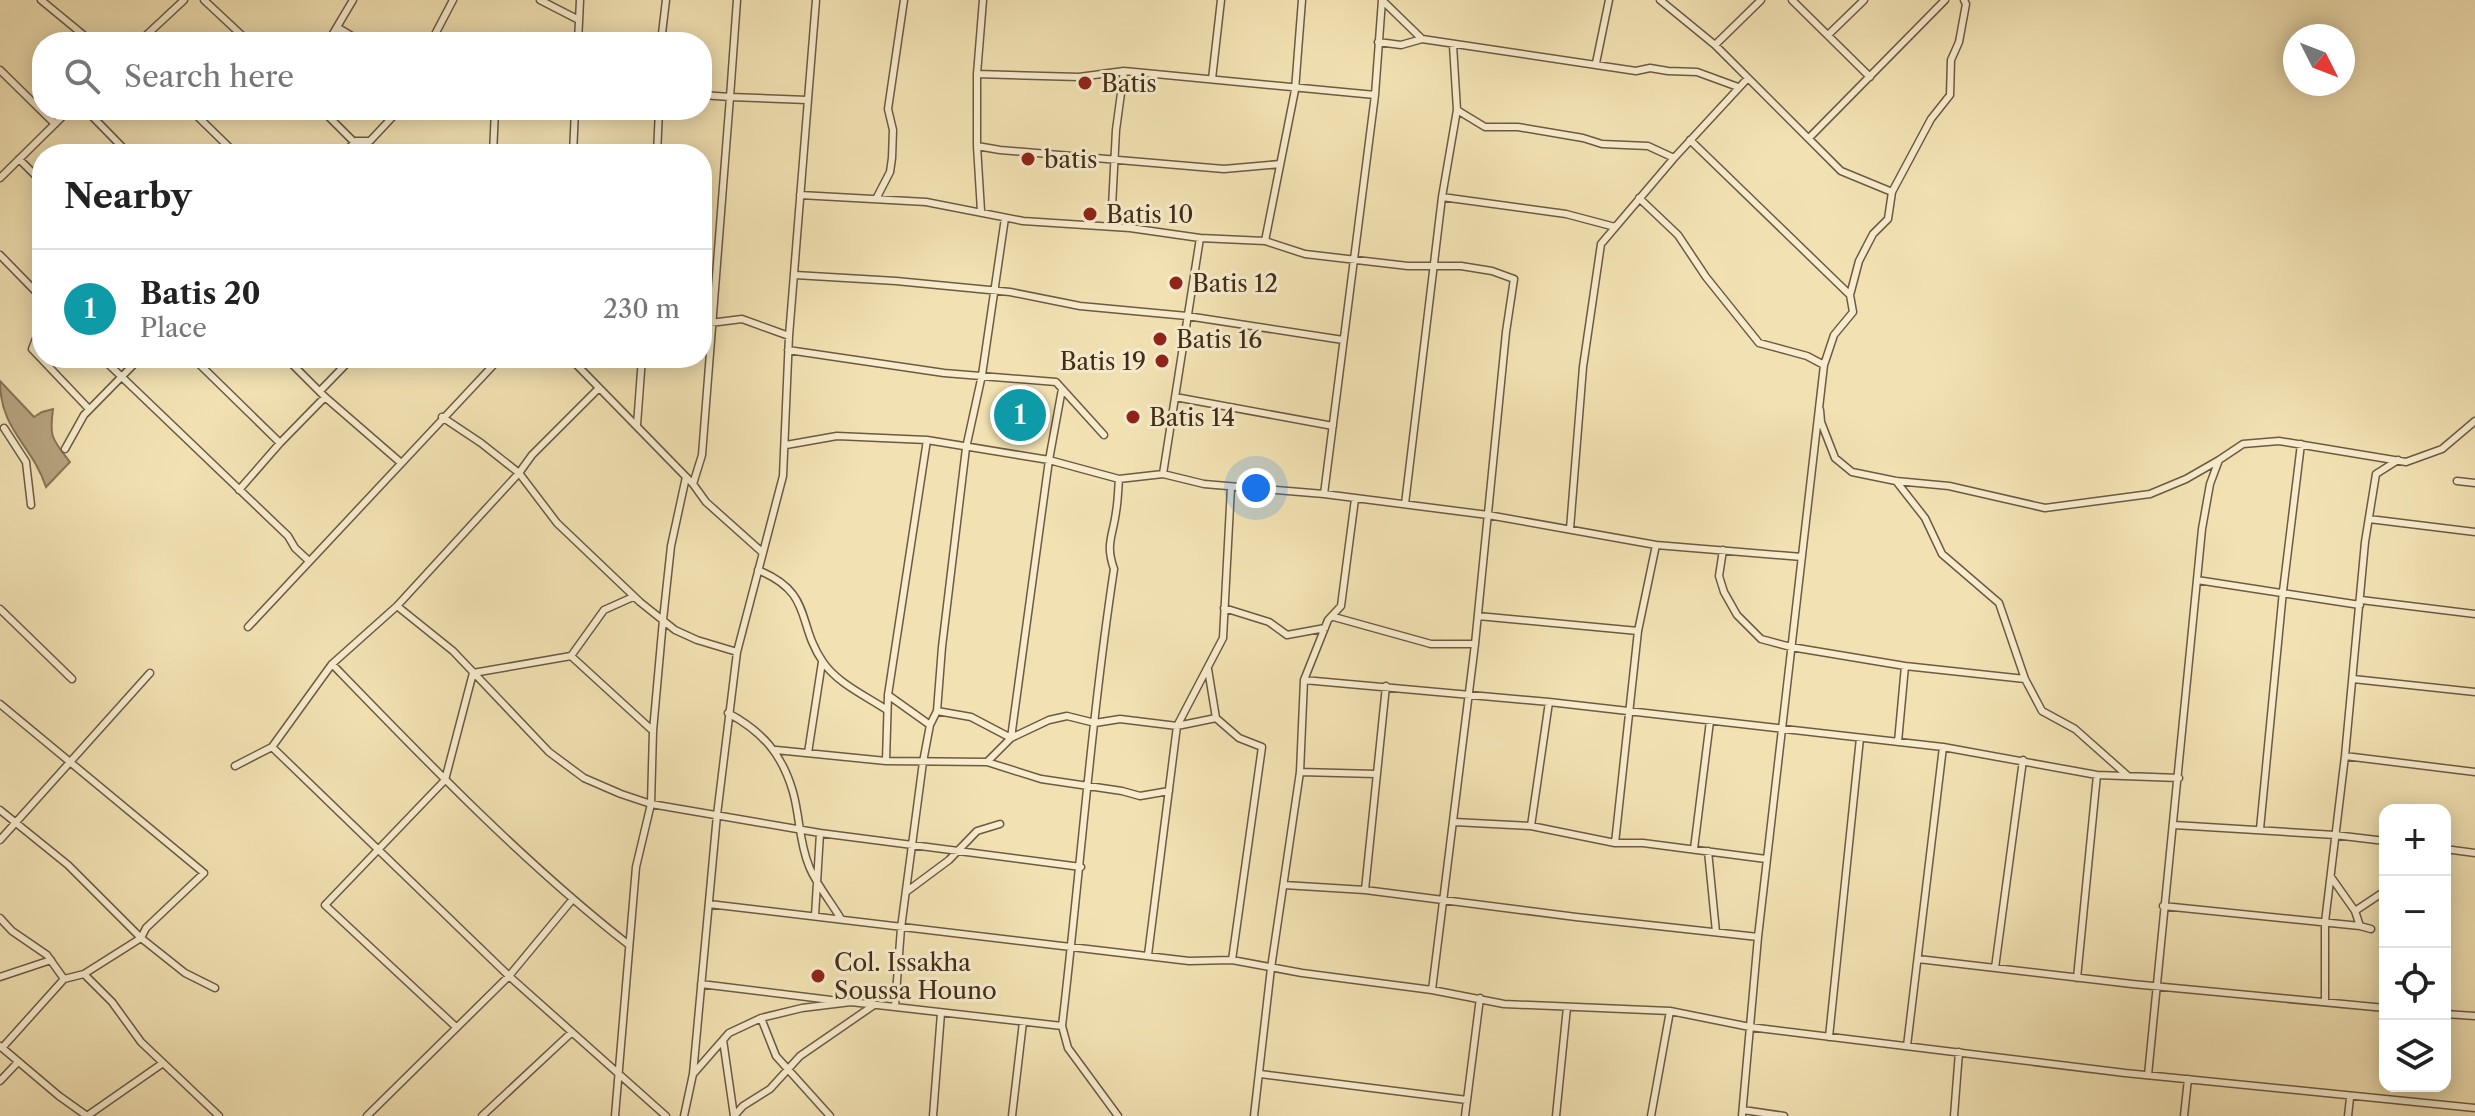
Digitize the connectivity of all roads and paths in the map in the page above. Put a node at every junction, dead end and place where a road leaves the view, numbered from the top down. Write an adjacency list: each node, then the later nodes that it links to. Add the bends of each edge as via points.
1 (41, 0): 24 (street)
2 (184, 0): 25 (street)
3 (204, 0): 26 (street)
4 (353, 0): 23 (street)
5 (453, 0): 29 (street)
6 (540, 0): 22 (street)
7 (580, 0): 22 (street)
8 (666, 0): 31 (street)
9 (737, 0): 48 (street)
10 (816, 0): 49 (street)
11 (904, 0): 85 (street, via 888,109 892,158)
12 (983, 0): 40 (street)
13 (1221, 0): 43 (street)
14 (1302, 0): 45 (street)
15 (1609, 0): 37 (street)
16 (1660, 0): 36 (street)
17 (1761, 0): 36 (street)
18 (1792, 0): 32 (street)
19 (1864, 0): 32 (street)
20 (1945, 0): 41 (street)
21 (1964, 0): 81 (street, via 1959,42 1951,60 1950,95)
22 (579, 20): 30 (street)
23 (337, 27): 27 (street); 28 (street)
24 (80, 32)
25 (150, 32)
26 (238, 32)
27 (334, 32)
28 (345, 32)
29 (436, 32)
30 (578, 32)
31 (662, 32)
32 (1828, 35): 41 (street)
33 (1422, 39): 34 (street, via 1401,45); 34 (street, via 1382,0); 35 (street)
34 (1378, 42): 46 (street)
35 (1453, 45): 37 (street); 51 (street)
36 (1715, 45): 42 (street)
37 (1596, 63): 44 (street, via 1636,71 1697,72)
38 (0, 70): 50 (street)
39 (1124, 71): 40 (street, via 1079,77); 43 (street); 77 (street)
40 (977, 74): 74 (street)
41 (1870, 77): 62 (street)
42 (1748, 78): 44 (street); 62 (street)
43 (1212, 79): 45 (street)
44 (1738, 87): 63 (street)
45 (1295, 90): 46 (street); 78 (street)
46 (1375, 95): 93 (street)
47 (712, 96): 48 (street)
48 (730, 97): 49 (street); 100 (street)
49 (807, 100): 82 (street)
50 (32, 101)
51 (1457, 110): 75 (street, via 1485,127 1648,146); 83 (street)
52 (51, 120): 61 (street)
53 (59, 120): 61 (street)
54 (96, 120): 66 (street)
55 (201, 120): 67 (street)
56 (333, 120): 64 (street)
57 (390, 120): 64 (street, via 370,141)
58 (495, 120): 70 (street)
59 (575, 120): 71 (street)
60 (659, 120): 72 (street)
61 (55, 124): 65 (street)
62 (1809, 138): 81 (street, via 1841,171)
63 (1690, 140): 75 (street); 98 (street)
64 (356, 141): 68 (street); 69 (street)
65 (34, 144)
66 (119, 144)
67 (226, 144)
68 (353, 144)
69 (358, 144)
70 (493, 144)
71 (573, 144)
72 (657, 144)
73 (32, 146): 76 (street)
74 (977, 146): 77 (street); 86 (street)
75 (1674, 158): 84 (street)
76 (19, 159): 79 (street); 80 (street)
77 (1114, 160): 78 (street, via 1224,169); 88 (street)
78 (1280, 164): 91 (street)
79 (32, 172)
80 (0, 178)
81 (1892, 192): 98 (street, via 1888,219 1859,261)
82 (800, 195): 85 (street); 95 (street)
83 (1442, 197): 89 (street, via 1566,214); 94 (street)
84 (1639, 198): 89 (street); 104 (street, via 1678,235 1759,343)
85 (876, 199): 86 (street)
86 (981, 211): 87 (street)
87 (1005, 218): 88 (street); 97 (street)
88 (1111, 226): 90 (street)
89 (1615, 227): 155 (street, via 1601,244 1589,317)
90 (1200, 238): 91 (street); 99 (street)
91 (1265, 241): 93 (street, via 1305,254)
92 (0, 255): 96 (street)
93 (1353, 259): 94 (street); 102 (street)
94 (1435, 266): 151 (street); 153 (street, via 1492,271 1514,279)
95 (795, 275): 97 (street); 101 (street)
96 (32, 288)
97 (994, 293): 99 (street); 115 (street)
98 (1850, 295): 104 (street, via 1853,312 1834,335)
99 (1187, 316): 102 (street); 120 (street)
100 (712, 324): 101 (street, via 742,319)
101 (789, 336): 103 (street)
102 (1343, 340): 126 (street)
103 (788, 350): 115 (street); 132 (street)
104 (1824, 365): 121 (street)
105 (50, 368): 122 (street)
106 (113, 368): 116 (street)
107 (129, 368): 116 (street)
108 (203, 368): 130 (street)
109 (296, 368): 119 (street)
110 (344, 368): 119 (street)
111 (490, 368): 123 (street)
112 (580, 368): 117 (street)
113 (641, 368): 125 (street)
114 (709, 368): 146 (street, via 702,455)
115 (982, 375): 118 (street, via 1056,382); 133 (street)
116 (121, 376): 122 (street); 148 (street)
117 (599, 388): 125 (street); 139 (street)
118 (1062, 389): 128 (street); 135 (street)
119 (322, 394): 130 (street); 138 (street)
120 (1175, 397): 126 (street); 140 (street)
121 (1819, 400): 143 (street, via 1835,458 1852,472); 160 (street)
122 (89, 409): 134 (street)
123 (442, 417): 138 (street); 139 (street)
124 (2475, 421): 137 (street, via 2442,449)
125 (637, 425): 141 (street)
126 (1333, 426): 149 (street)
127 (4, 428): 152 (street, via 26,462)
128 (1104, 435)
129 (927, 440): 132 (street, via 837,436); 133 (street); 193 (street)
130 (280, 443): 148 (street)
131 (2301, 444): 136 (street, via 2243,444); 137 (street); 164 (street)
132 (786, 445): 159 (street)
133 (966, 448): 135 (street); 198 (street)
134 (65, 449)
135 (1049, 460): 142 (street); 208 (street)
136 (2219, 460): 143 (street, via 2150,494 2067,507 2045,508 1949,486); 163 (street, via 2210,484)
137 (2398, 460): 154 (street, via 2376,474)
138 (400, 462): 161 (street)
139 (519, 473): 165 (street, via 557,523); 167 (street)
140 (1163, 474): 142 (street); 147 (street)
141 (686, 477): 146 (street); 173 (street)
142 (1119, 479): 203 (street, via 1109,539 1114,569)
143 (1896, 481): 188 (street, via 1925,518 1942,554 1999,603)
144 (2457, 481): 145 (street)
145 (2475, 483)
146 (693, 484): 159 (street)
147 (1231, 487): 149 (street); 168 (street)
148 (239, 490): 161 (street)
149 (1324, 494): 150 (street)
150 (1355, 499): 151 (street); 172 (street, via 1341,606)
151 (1405, 504): 153 (street)
152 (31, 505)
153 (1488, 515): 155 (street); 171 (street)
154 (2369, 519): 156 (street); 166 (street)
155 (1570, 529): 157 (street)
156 (2475, 532)
157 (1656, 545): 158 (street); 176 (street)
158 (1723, 550): 160 (street); 178 (street, via 1719,576 1737,615 1761,639)
159 (763, 553): 162 (street)
160 (1802, 557): 178 (street)
161 (309, 561): 174 (street)
162 (758, 570): 179 (street); 181 (street, via 776,578 801,606)
163 (2197, 580): 164 (street); 227 (street)
164 (2283, 591): 166 (street); 240 (street)
165 (633, 597): 173 (street); 180 (street, via 604,610)
166 (2360, 603): 170 (street); 189 (street)
167 (397, 606): 182 (street); 186 (street)
168 (1224, 608): 175 (street, via 1269,622 1287,635); 184 (street, via 1223,638)
169 (0, 609): 187 (street)
170 (2475, 614)
171 (1478, 616): 176 (street); 177 (street)
172 (1334, 617): 175 (street); 177 (street, via 1431,644)
173 (663, 620): 179 (street, via 697,640); 207 (street)
174 (248, 627)
175 (1325, 628): 190 (street)
176 (1638, 631): 200 (street)
177 (1475, 644): 194 (street)
178 (1791, 647): 183 (street); 206 (street)
179 (737, 652): 199 (street)
180 (571, 656): 186 (street); 207 (street)
181 (822, 662): 197 (street); 214 (street)
182 (332, 664): 211 (street); 228 (street)
183 (1905, 666): 188 (street); 210 (street)
184 (1208, 669): 201 (street); 205 (street)
185 (150, 673): 217 (street)
186 (473, 673): 228 (street); 231 (street, via 549,752 584,778)
187 (72, 679)
188 (2025, 679): 226 (street, via 2042,711 2075,729)
189 (2353, 679): 192 (street); 215 (street)
190 (1304, 680): 191 (street); 222 (street)
191 (1386, 686): 194 (street); 224 (street)
192 (2475, 692)
193 (888, 695): 197 (street); 204 (street)
194 (1469, 696): 195 (street); 234 (street)
195 (1549, 702): 200 (street); 238 (street)
196 (0, 704): 217 (street)
197 (887, 710): 218 (street)
198 (937, 711): 204 (street); 208 (street, via 971,717)
199 (728, 713): 213 (street); 233 (street)
200 (1628, 713): 202 (street); 245 (street)
201 (1216, 718): 205 (street); 281 (street, via 1239,738 1262,747)
202 (1710, 721): 206 (street); 247 (street)
203 (1095, 723): 205 (street, via 1120,719); 208 (street, via 1067,716); 229 (street)
204 (930, 725): 219 (street)
205 (1177, 726): 230 (street)
206 (1782, 729): 209 (street); 253 (street)
207 (653, 731): 231 (street)
208 (1011, 738): 220 (street)
209 (1860, 738): 210 (street); 310 (street)
210 (1898, 742): 212 (street)
211 (272, 747): 221 (street); 248 (street)
212 (1943, 747): 216 (street); 279 (street)
213 (776, 750): 214 (street); 239 (street, via 793,793)
214 (808, 753): 218 (street)
215 (2345, 756): 223 (street); 242 (street)
216 (2023, 760): 225 (street); 283 (street)
217 (70, 761): 235 (street); 275 (street, via 204,873)
218 (886, 761): 219 (street)
219 (923, 762): 220 (street); 246 (street)
220 (987, 762): 229 (street)
221 (235, 766)
222 (1300, 772): 224 (street); 257 (street)
223 (2475, 772)
224 (1376, 774): 258 (street)
225 (2097, 775): 226 (street); 287 (street)
226 (2128, 776): 227 (street)
227 (2179, 778): 237 (street)
228 (445, 780): 248 (street); 262 (street)
229 (1086, 787): 230 (street, via 1140,796); 254 (street)
230 (1169, 791): 278 (street)
231 (651, 804): 233 (street); 276 (street, via 636,867)
232 (0, 810): 235 (street)
233 (717, 815): 239 (street); 263 (street)
234 (1454, 822): 238 (street); 261 (street)
235 (15, 823): 243 (street); 275 (street, via 68,865)
236 (1000, 824): 251 (street, via 977,831)
237 (2174, 825): 240 (street); 264 (street)
238 (1531, 826): 245 (street)
239 (798, 829): 241 (street); 256 (street)
240 (2260, 829): 242 (street)
241 (820, 833): 246 (street); 256 (street)
242 (2335, 835): 244 (street); 255 (street)
243 (0, 840)
244 (2379, 840)
245 (1615, 843): 247 (street)
246 (912, 846): 251 (street); 259 (street)
247 (1694, 849): 250 (street)
248 (380, 850): 285 (street); 307 (street, via 325,905)
249 (2451, 850): 252 (street)
250 (1708, 851): 253 (street); 273 (street)
251 (957, 852): 254 (street); 259 (street)
252 (2475, 853)
253 (1766, 859): 274 (street)
254 (1081, 867): 277 (street)
255 (2331, 877): 265 (street); 269 (street)
256 (817, 881): 266 (street); 268 (street)
257 (1284, 885): 258 (street); 282 (street)
258 (1365, 890): 261 (street)
259 (906, 892): 271 (street)
260 (2379, 895): 265 (street)
261 (1442, 899): 273 (street); 292 (street)
262 (572, 900): 276 (street); 285 (street)
263 (709, 904): 266 (street); 289 (street)
264 (2163, 906): 269 (street); 290 (street)
265 (2355, 911): 270 (street)
266 (815, 916): 268 (street)
267 (0, 918): 280 (street)
268 (842, 920): 271 (street)
269 (2325, 922): 270 (street); 294 (street)
270 (2360, 926): 272 (street)
271 (901, 928): 277 (street); 297 (street)
272 (2371, 929)
273 (1716, 932): 274 (street)
274 (1758, 937): 308 (street)
275 (141, 938): 284 (street); 291 (street, via 185,973)
276 (629, 945): 318 (street)
277 (1072, 947): 278 (street); 306 (street)
278 (1148, 955): 281 (street)
279 (1918, 959): 283 (street); 312 (street)
280 (51, 960): 286 (street); 288 (street)
281 (1232, 960): 282 (street)
282 (1271, 968): 292 (street); 320 (street)
283 (1995, 968): 287 (street)
284 (84, 974): 288 (street); 316 (street)
285 (509, 976): 307 (street); 309 (street)
286 (0, 977)
287 (2077, 978): 290 (street)
288 (64, 979): 313 (street)
289 (701, 984): 295 (street); 319 (street)
290 (2155, 986): 294 (street); 321 (street)
291 (215, 988)
292 (1432, 990): 293 (street)
293 (1480, 998): 298 (street); 325 (street)
294 (2325, 1001): 299 (street)
295 (851, 1002): 296 (street); 304 (street)
296 (874, 1005): 297 (street); 317 (street, via 800,1056)
297 (895, 1007): 301 (street)
298 (1567, 1007): 300 (street); 343 (street)
299 (2379, 1007)
300 (1670, 1011): 308 (street); 344 (street)
301 (941, 1013): 305 (street); 338 (street)
302 (2451, 1014): 303 (street)
303 (2475, 1016)
304 (761, 1018): 311 (street); 317 (street)
305 (1023, 1022): 306 (street); 339 (street)
306 (1062, 1026): 340 (street, via 1068,1048)
307 (456, 1027): 331 (street)
308 (1750, 1027): 310 (street); 328 (street)
309 (571, 1033): 318 (street); 332 (street)
310 (1829, 1037): 312 (street)
311 (723, 1040): 319 (street); 336 (street)
312 (1907, 1046): 314 (street)
313 (1, 1047): 315 (street)
314 (1959, 1052): 321 (street); 346 (street)
315 (18, 1062): 323 (street); 329 (street)
316 (163, 1063): 329 (street); 330 (street)
317 (787, 1071): 336 (street); 337 (street)
318 (618, 1074): 333 (street); 334 (street)
319 (693, 1074): 335 (street)
320 (1260, 1074): 325 (street); 341 (street)
321 (2148, 1075): 322 (street)
322 (2188, 1079): 324 (street); 347 (street)
323 (0, 1081)
324 (2350, 1098): 326 (street); 348 (street)
325 (1467, 1100): 342 (street)
326 (2431, 1105): 327 (street); 349 (street)
327 (2475, 1108)
328 (1742, 1113): 345 (street)
329 (87, 1116)
330 (219, 1116)
331 (367, 1116)
332 (482, 1116)
333 (615, 1116)
334 (666, 1116)
335 (684, 1116)
336 (734, 1116)
337 (830, 1116)
338 (933, 1116)
339 (1012, 1116)
340 (1118, 1116)
341 (1254, 1116)
342 (1465, 1116)
343 (1556, 1116)
344 (1651, 1116)
345 (1784, 1116)
346 (1954, 1116)
347 (2184, 1116)
348 (2348, 1116)
349 (2430, 1116)

